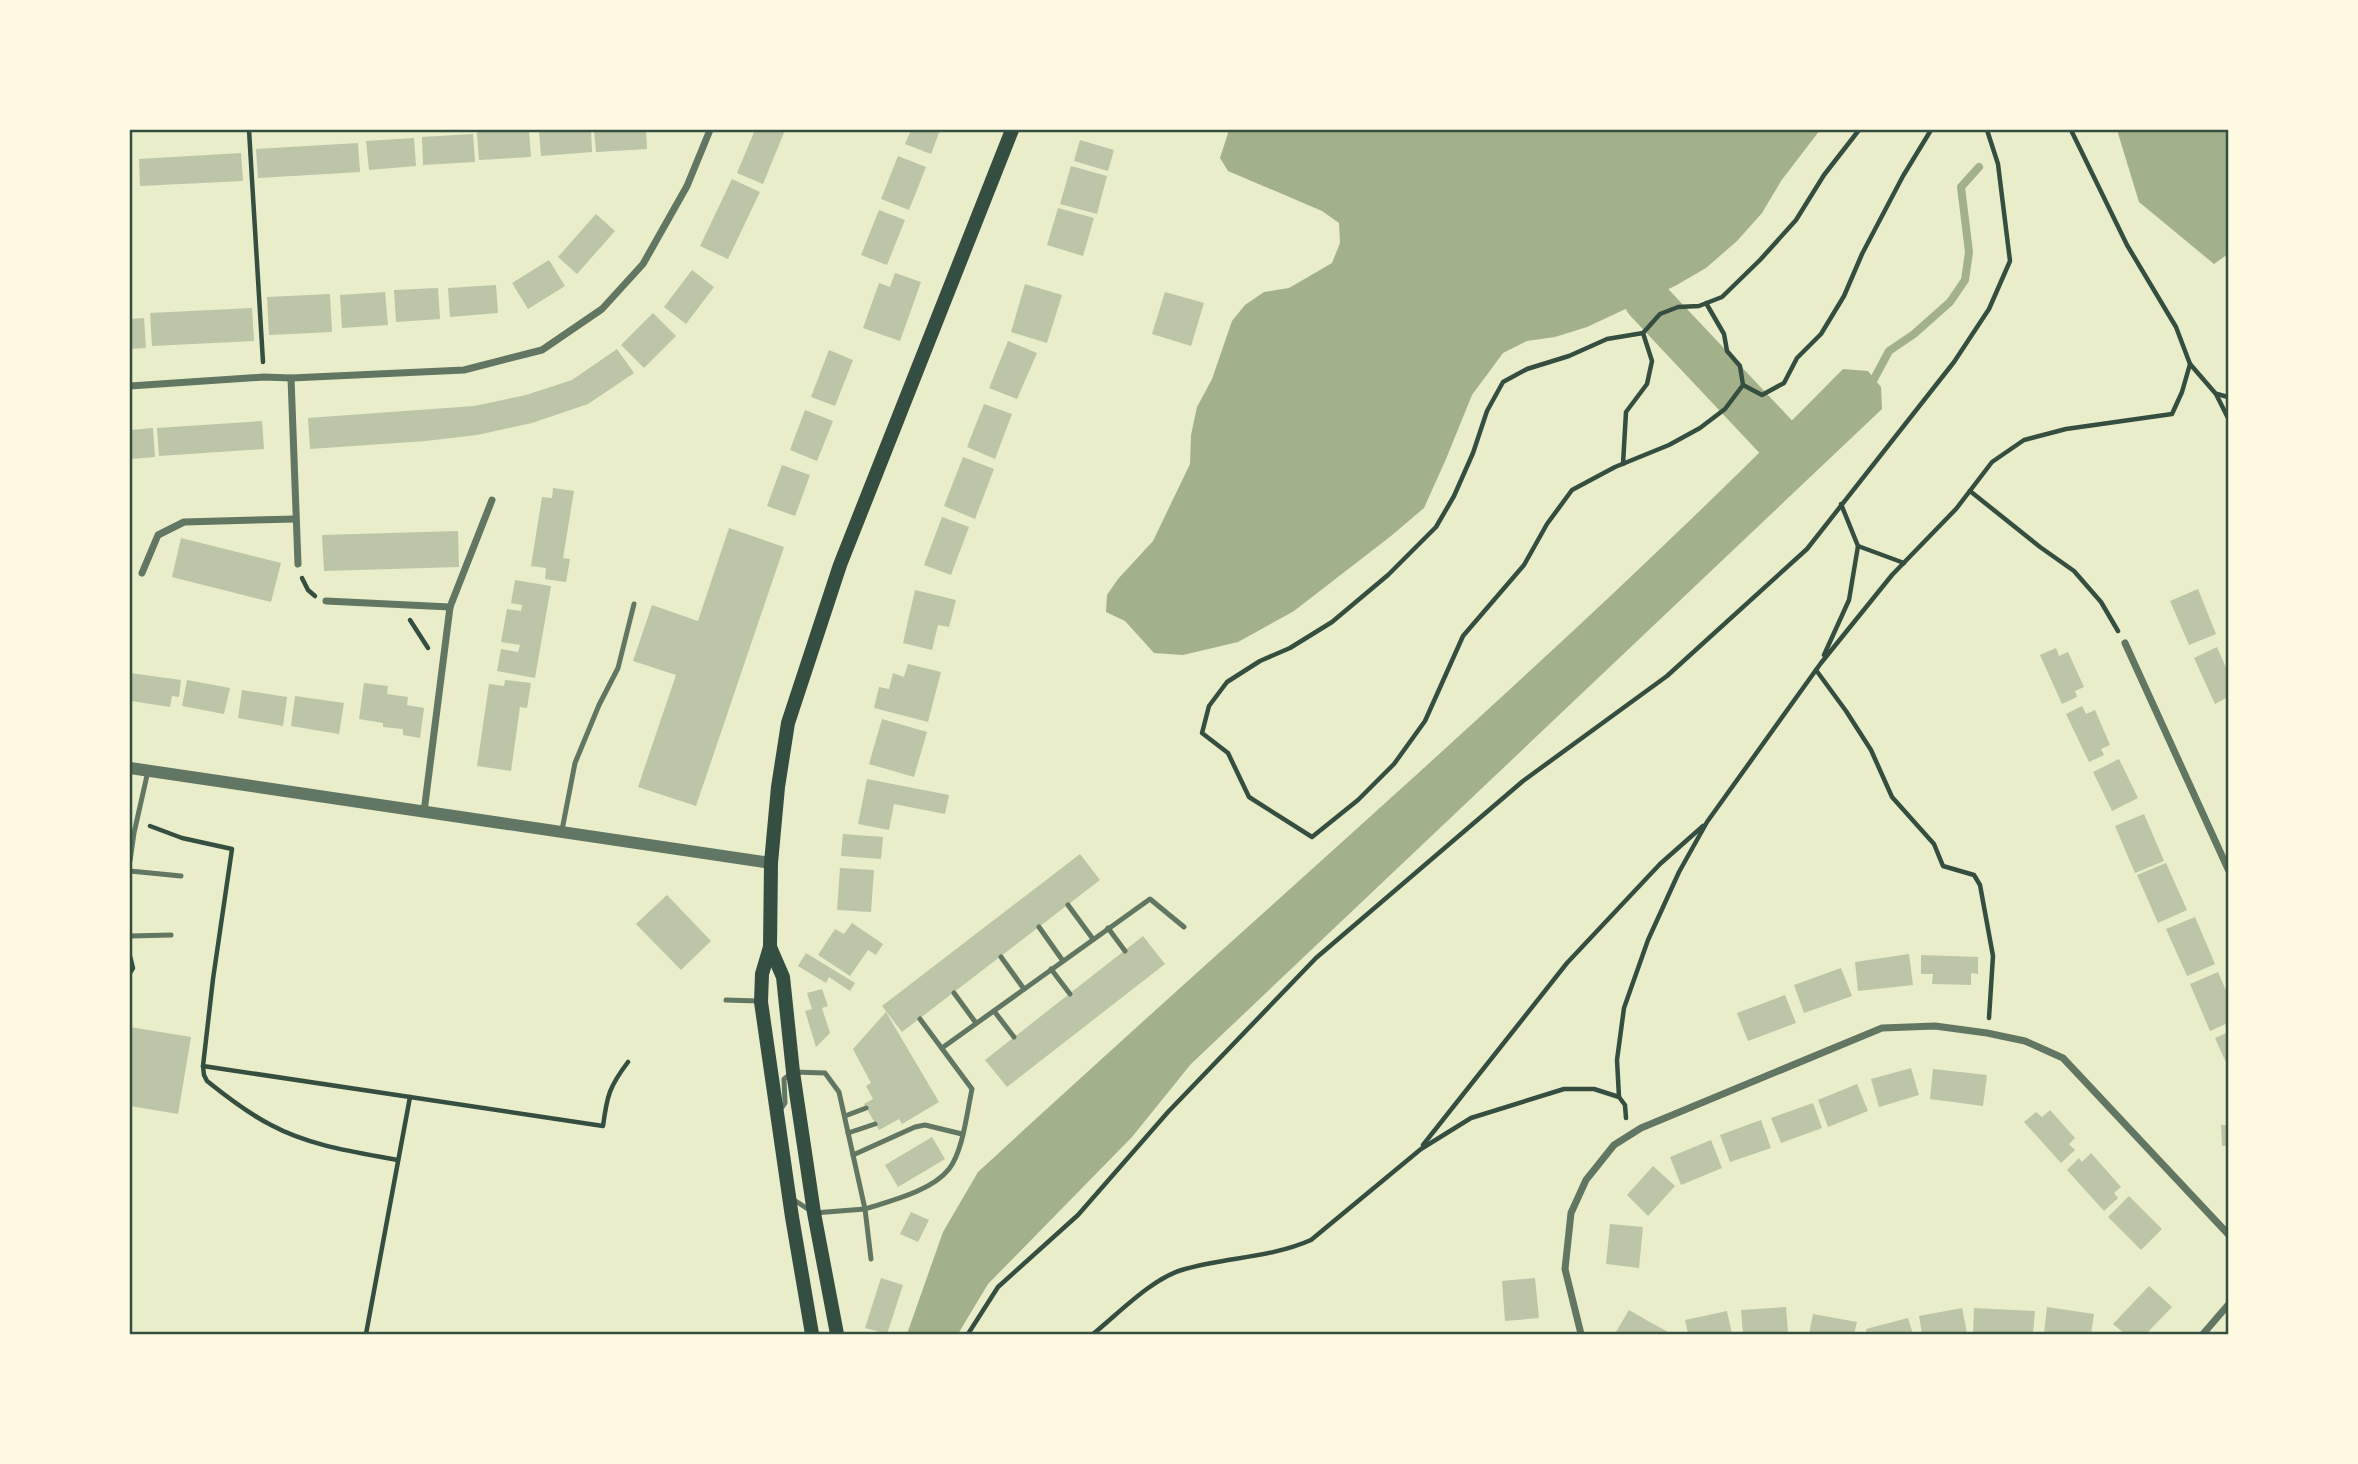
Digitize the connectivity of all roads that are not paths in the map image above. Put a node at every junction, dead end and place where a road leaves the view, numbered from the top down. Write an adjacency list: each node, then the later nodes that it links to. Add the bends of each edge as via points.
1 (710, 130): 3 (street, via 687,186 643,264 602,309 542,351 464,370)
2 (1012, 130): 18 (main road, via 840,565 811,650 788,723)
3 (291, 378): 4 (street); 6 (street)
4 (130, 386)
5 (492, 500): 11 (street)
6 (295, 519): 7 (street); 8 (street, via 184,522 158,535)
7 (298, 564)
8 (142, 573)
9 (326, 601): 11 (street)
10 (634, 604): 16 (lane, via 618,668 575,762)
11 (450, 607): 15 (street)
12 (2125, 643): 19 (street)
13 (130, 768): 14 (street)
14 (148, 771): 15 (street); 17 (lane)
15 (424, 813): 16 (street)
16 (562, 833): 18 (street)
17 (130, 861)
18 (771, 863): 29 (main road)
19 (2228, 869)
20 (130, 871): 21 (lane)
21 (181, 876)
22 (1068, 905): 28 (lane)
23 (1184, 927): 25 (lane, via 1150,900)
24 (1039, 928): 32 (lane)
25 (1108, 928): 28 (lane); 30 (lane)
26 (171, 935): 27 (lane)
27 (130, 936)
28 (1093, 939): 32 (lane)
29 (770, 947): 38 (main road, via 762,974); 44 (main road, via 783,977)
30 (1125, 951)
31 (1000, 957): 34 (lane)
32 (1063, 961): 33 (lane)
33 (1051, 969): 34 (lane); 36 (lane)
34 (1024, 989): 39 (lane)
35 (954, 993): 41 (lane)
36 (1069, 994)
37 (726, 1000): 38 (lane)
38 (761, 1002): 46 (main road)
39 (994, 1011): 41 (lane); 42 (lane)
40 (920, 1018): 43 (lane)
41 (976, 1023): 43 (lane)
42 (1014, 1037)
43 (942, 1048): 50 (lane, via 972,1089)
44 (793, 1072): 46 (lane, via 784,1079 785,1103); 47 (lane, via 825,1073 839,1092); 54 (main road)
45 (866, 1108): 47 (lane)
46 (778, 1112): 52 (main road)
47 (845, 1116): 49 (lane)
48 (875, 1124): 49 (lane)
49 (848, 1133): 51 (lane)
50 (962, 1134): 51 (lane, via 926,1125 915,1127); 53 (lane, via 949,1170 928,1186)
51 (853, 1155): 53 (lane)
52 (790, 1198): 54 (lane); 58 (main road)
53 (864, 1209): 54 (lane); 56 (lane)
54 (814, 1213): 59 (main road)
55 (2228, 1234): 60 (street, via 2063,1058 2025,1041 1987,1033 1935,1026 1882,1028 1628,1135 1614,1145 1586,1180 1571,1213 1565,1269)
56 (872, 1259)
57 (2228, 1305): 61 (street)
58 (813, 1335)
59 (837, 1335)
60 (1581, 1335)
61 (2203, 1335)

